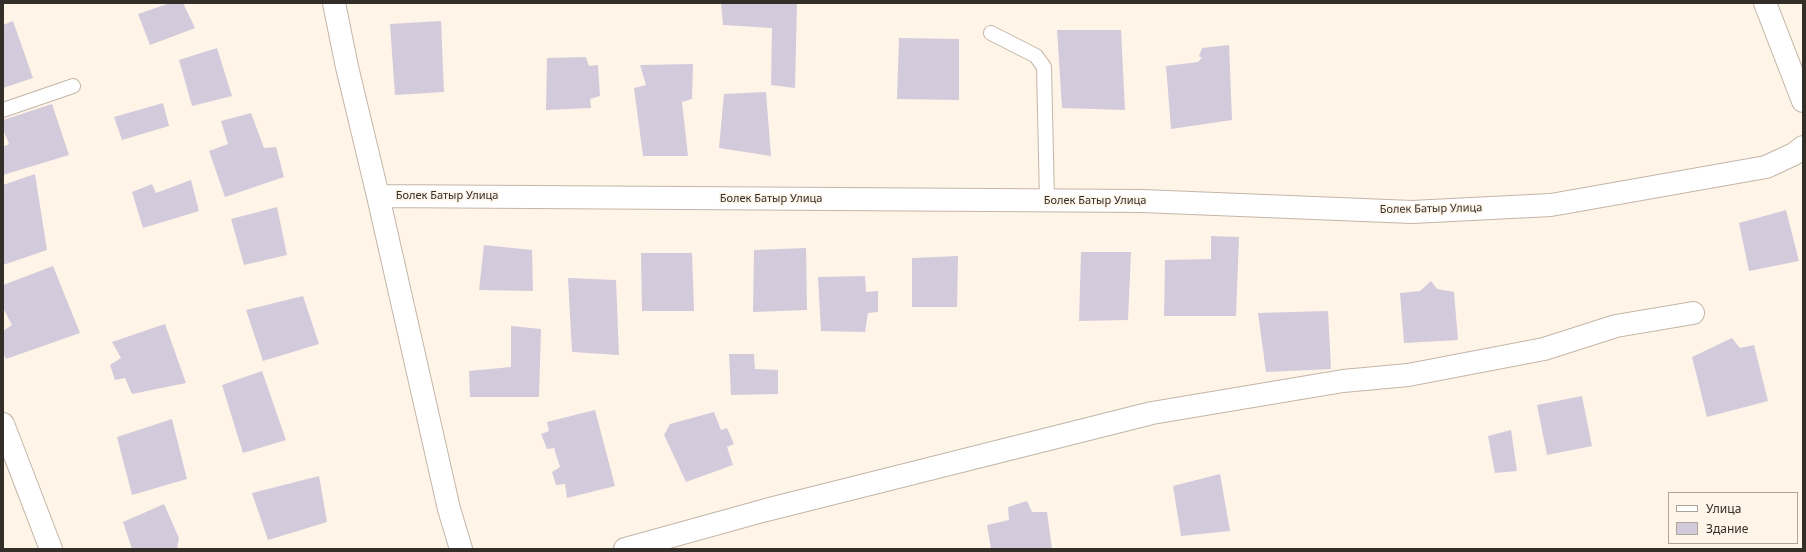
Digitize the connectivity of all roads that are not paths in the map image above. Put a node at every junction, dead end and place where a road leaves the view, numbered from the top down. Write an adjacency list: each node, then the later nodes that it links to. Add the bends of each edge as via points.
1 (334, 3): 8 (street)
2 (1765, 3): 5 (street)
3 (991, 33): 9 (lane, via 1036,56 1044,67)
4 (73, 86): 6 (lane)
5 (1803, 101)
6 (3, 110)
7 (1803, 147): 9 (street, Болек Батыр Улица, via 1766,167 1551,205 1412,212 1142,201)
8 (378, 196): 9 (street, Болек Батыр Улица); 13 (street, via 449,509)
9 (1047, 201)
10 (1693, 313): 14 (street, via 1616,326 1544,349 1416,374 1343,381 1152,413 766,510)
11 (3, 424): 12 (street)
12 (51, 549)
13 (461, 549)
14 (625, 549)

